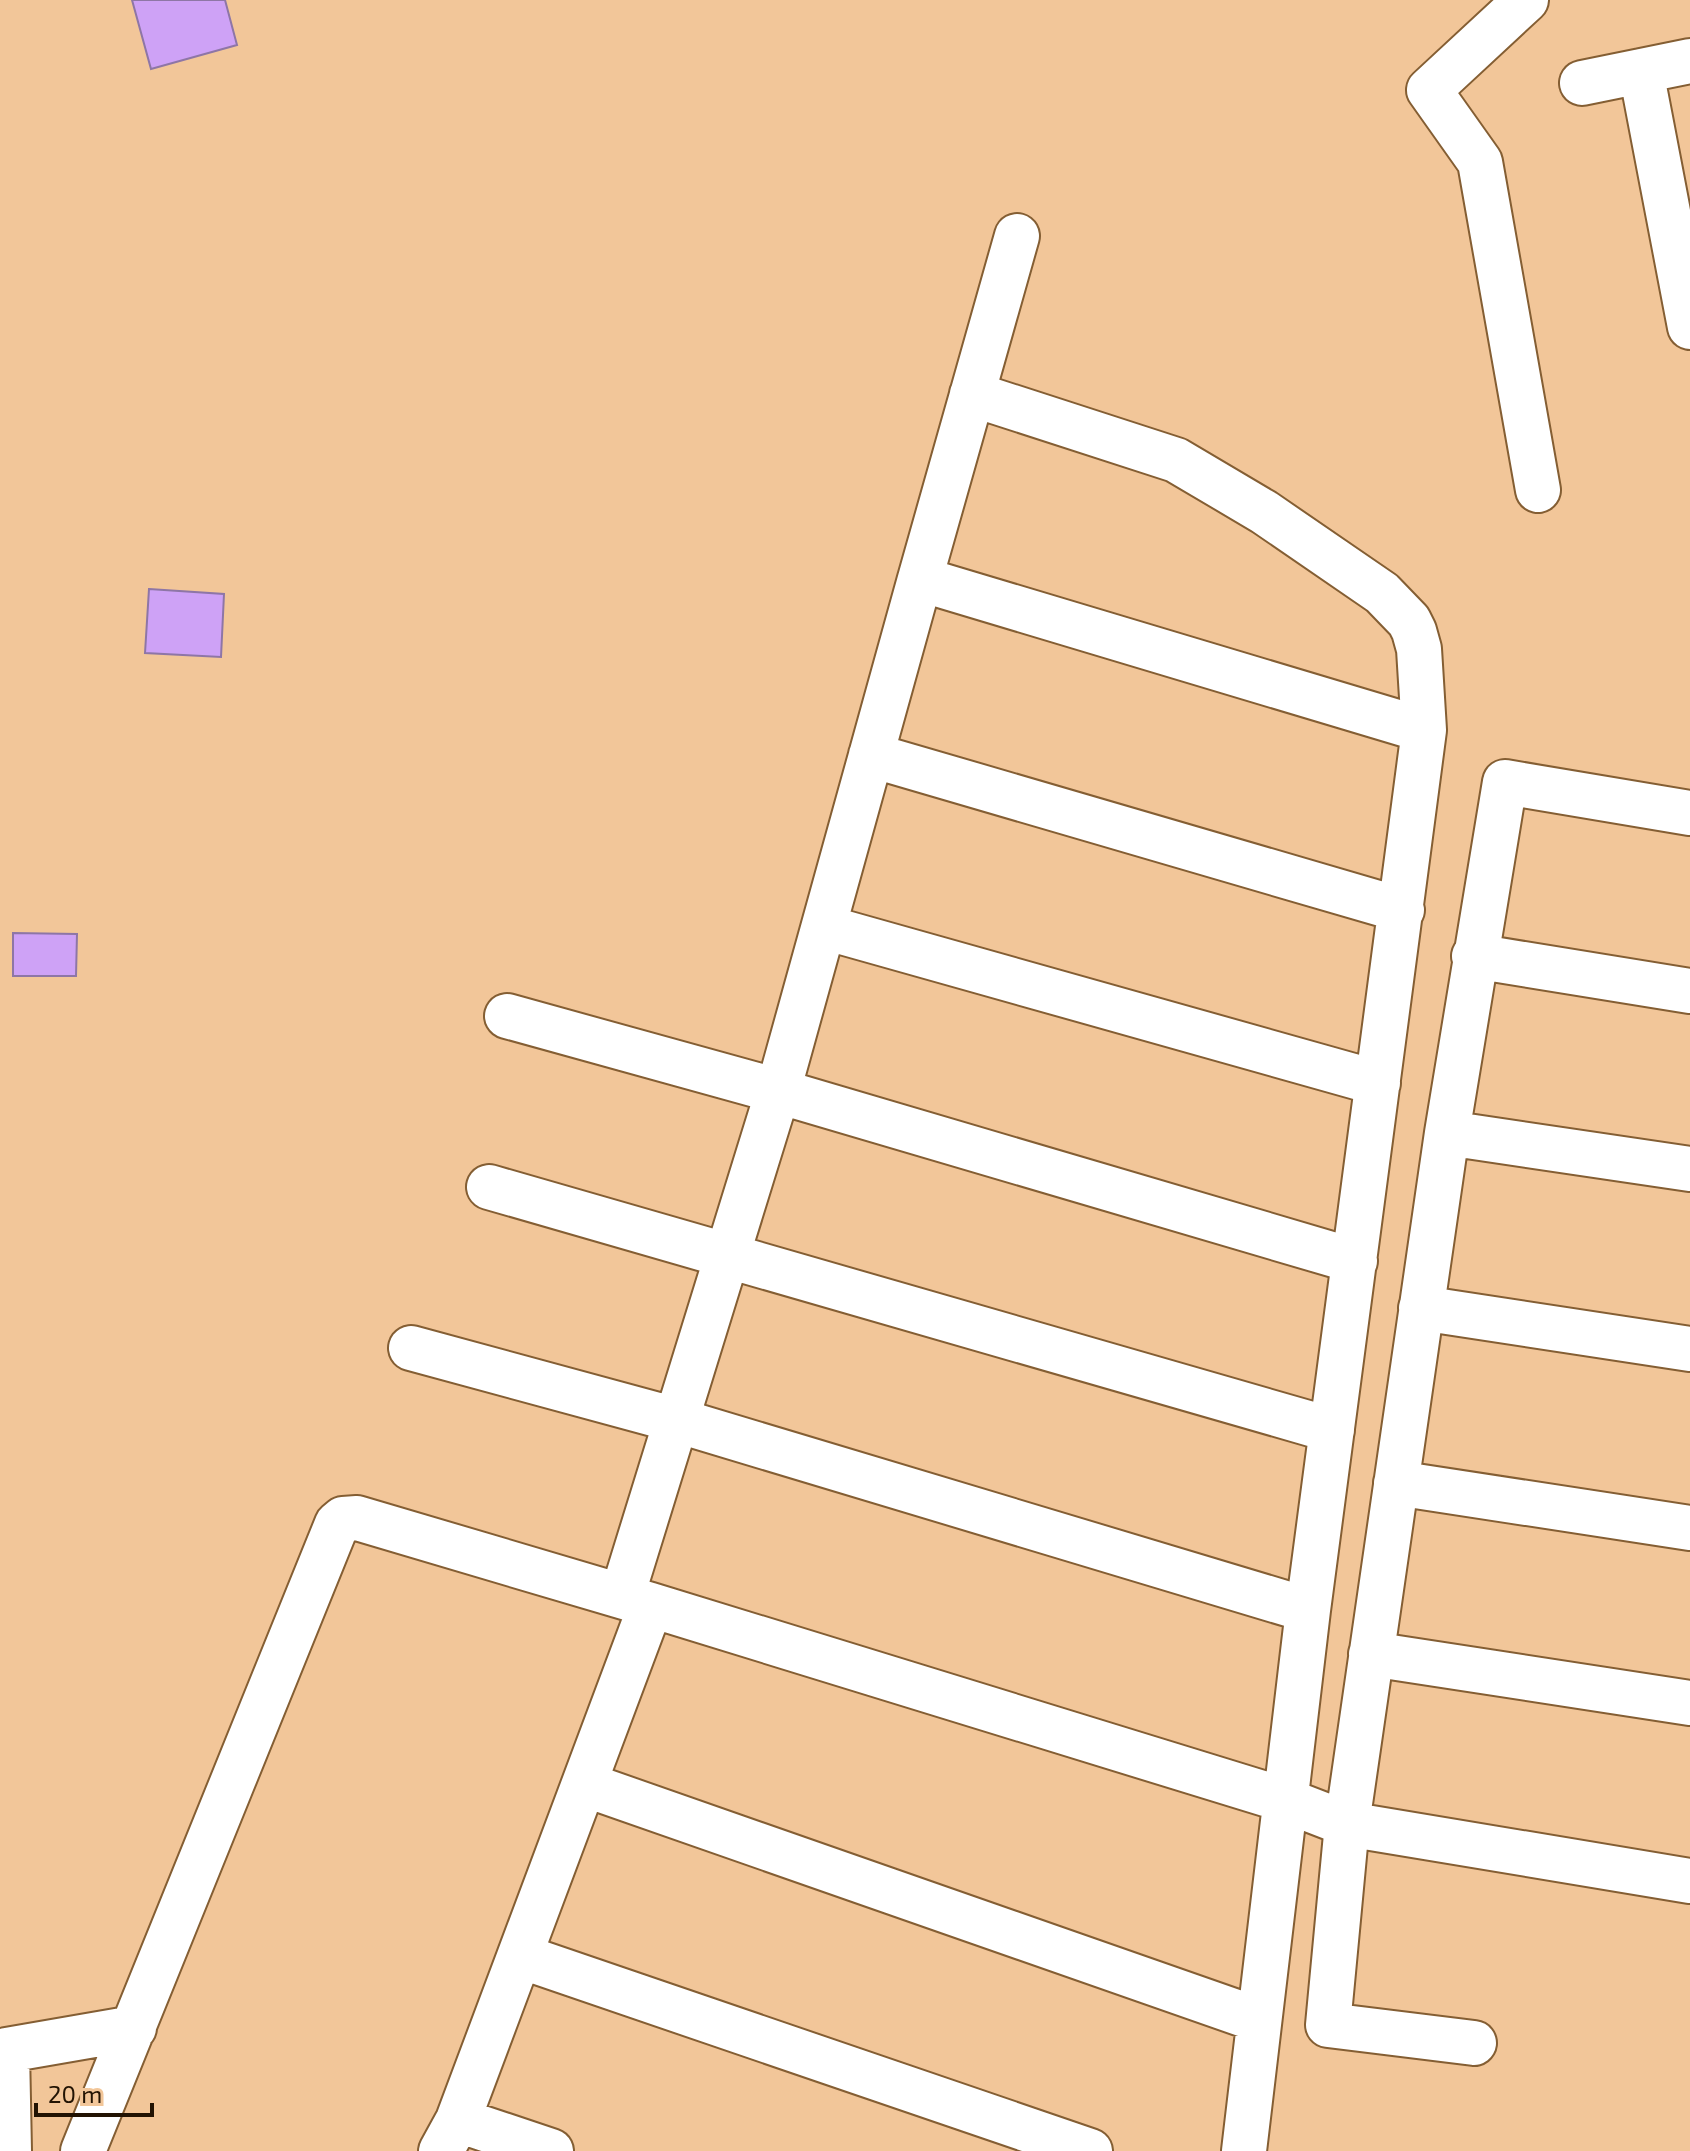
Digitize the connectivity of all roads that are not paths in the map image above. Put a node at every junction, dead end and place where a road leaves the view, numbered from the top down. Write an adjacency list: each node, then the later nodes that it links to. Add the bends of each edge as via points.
1 (1526, 0): 8 (street, via 1429,90 1480,162)
2 (1690, 61): 3 (street)
3 (1641, 71): 4 (street); 6 (street)
4 (1582, 83)
5 (1017, 236): 7 (street)
6 (1690, 327)
7 (972, 394): 9 (street); 10 (street, via 1176,460 1264,512 1382,593 1414,631)
8 (1538, 490)
9 (920, 579): 10 (street); 11 (street)
10 (1424, 730): 13 (street)
11 (871, 755): 13 (street); 14 (street)
12 (1690, 813): 15 (street, via 1505,782)
13 (1402, 910): 18 (street)
14 (824, 927): 18 (street); 19 (street)
15 (1474, 956): 16 (street); 20 (street)
16 (1690, 991)
17 (507, 1016): 19 (street)
18 (1378, 1083): 24 (street)
19 (778, 1091): 23 (street); 24 (street)
20 (1447, 1133): 21 (street); 25 (street)
21 (1690, 1169)
22 (489, 1187): 23 (street)
23 (726, 1254): 28 (street); 29 (street)
24 (1355, 1261): 29 (street)
25 (1421, 1308): 27 (street); 30 (street)
26 (411, 1348): 28 (street)
27 (1690, 1349)
28 (676, 1420): 32 (street); 33 (street)
29 (1332, 1430): 33 (street)
30 (1396, 1483): 31 (street); 34 (street)
31 (1690, 1528)
32 (636, 1601): 36 (street); 37 (street); 42 (street, via 357,1518 337,1524)
33 (1308, 1610): 37 (street)
34 (1371, 1654): 35 (street); 38 (street)
35 (1690, 1703)
36 (584, 1784): 40 (street); 41 (street)
37 (1285, 1800): 38 (street); 41 (street)
38 (1347, 1824): 39 (street); 43 (street, via 1328,2025)
39 (1690, 1881)
40 (520, 1956): 44 (street); 48 (street)
41 (1259, 2020): 49 (street)
42 (134, 2028): 45 (street, via 7,2050); 46 (street)
43 (1474, 2043)
44 (449, 2135): 47 (street)
45 (9, 2151)
46 (83, 2151)
47 (551, 2151)
48 (1090, 2151)
49 (1244, 2151)

